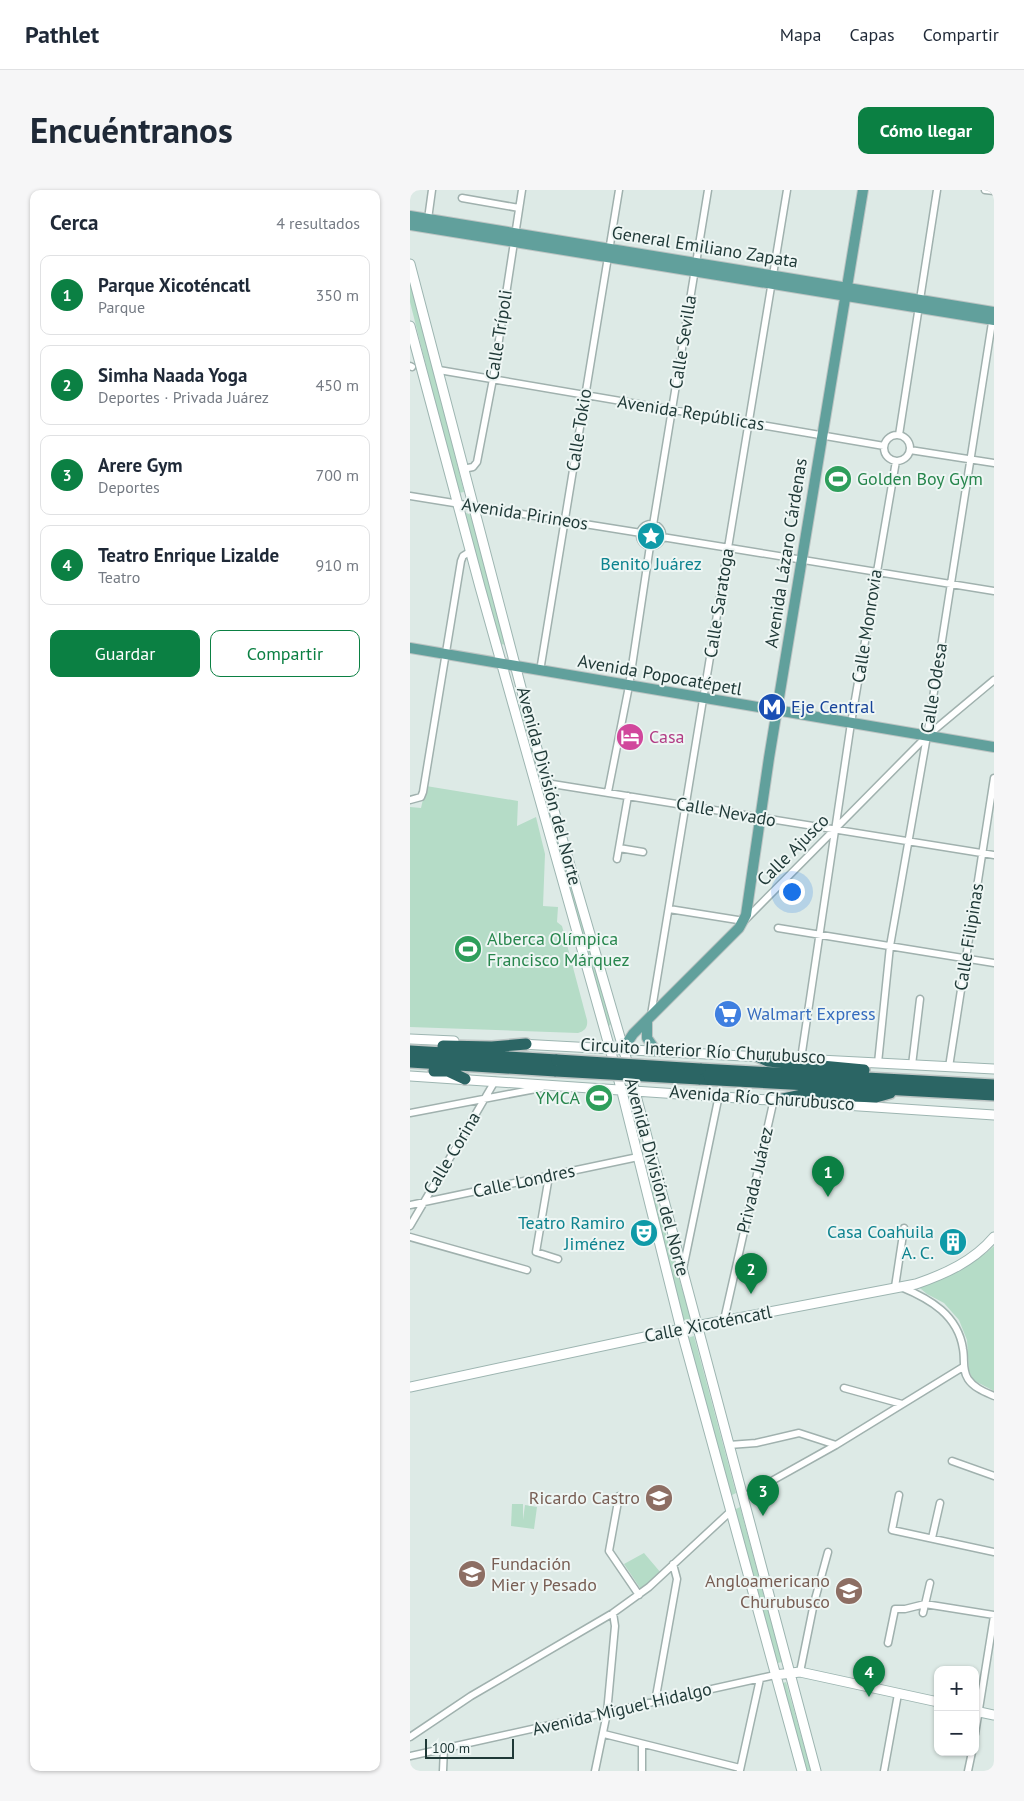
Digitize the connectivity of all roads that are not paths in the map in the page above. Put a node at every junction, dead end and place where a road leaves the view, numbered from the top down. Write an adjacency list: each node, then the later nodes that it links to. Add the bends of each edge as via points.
1 (432, 190): 13 (street)
2 (522, 190): 11 (street, Calle Trípoli)
3 (619, 190): 16 (street, Calle Tokio)
4 (708, 190): 18 (street, Calle Sevilla)
5 (787, 190): 19 (street, Calle Saratoga)
6 (863, 190): 20 (main road, Avenida Lázaro Cárdenas)
7 (937, 190): 21 (street)
8 (985, 190): 9 (street)
9 (994, 191)
10 (462, 198): 11 (street)
11 (519, 208): 15 (street, Calle Trípoli)
12 (410, 216): 13 (main road, General Emiliano Zapata)
13 (428, 219): 15 (main road, General Emiliano Zapata)
14 (410, 225): 15 (main road, General Emiliano Zapata)
15 (514, 237): 16 (main road, General Emiliano Zapata); 25 (street, Calle Trípoli)
16 (608, 252): 18 (main road, General Emiliano Zapata); 26 (street, Calle Tokio)
17 (410, 264): 24 (main road, Avenida División del Norte)
18 (695, 267): 19 (main road, General Emiliano Zapata); 27 (street, Calle Sevilla)
19 (771, 279): 20 (main road, General Emiliano Zapata); 28 (street, Calle Saratoga)
20 (846, 291): 21 (main road, General Emiliano Zapata); 29 (main road, Avenida Lázaro Cárdenas)
21 (919, 304): 22 (main road, General Emiliano Zapata); 30 (street)
22 (994, 316): 33 (street, Calle Odesa)
23 (410, 326): 38 (main road, Avenida División del Norte)
24 (438, 370): 25 (street, Avenida Repúblicas); 36 (main road, Avenida División del Norte)
25 (493, 379): 26 (street, Avenida Repúblicas); 36 (street, Calle Trípoli, via 477,462 473,468)
26 (584, 396): 27 (street, Avenida Repúblicas); 40 (street, Calle Tokio)
27 (672, 410): 28 (street, Avenida Repúblicas); 41 (street, Calle Sevilla)
28 (748, 423): 29 (street, Avenida Repúblicas); 45 (street, Calle Saratoga)
29 (822, 434): 31 (street, Avenida Repúblicas); 47 (main road, Avenida Lázaro Cárdenas)
30 (899, 435): 31 (street, via 891,436); 32 (street, via 909,442)
31 (884, 446): 34 (street, via 888,457)
32 (910, 450): 33 (street); 34 (street, via 904,459)
33 (971, 460): 35 (street); 49 (street, Calle Odesa)
34 (896, 461): 48 (street, Calle Monrovia)
35 (994, 463)
36 (464, 469): 39 (main road, Avenida División del Norte)
37 (410, 496): 38 (street, Avenida Pirineos)
38 (458, 503): 39 (street, Avenida Pirineos); 46 (main road, Avenida División del Norte)
39 (472, 505): 40 (street, Avenida Pirineos); 54 (main road, Avenida División del Norte)
40 (564, 520): 42 (street, Avenida Pirineos); 55 (street, Calle Tokio)
41 (653, 524): 42 (street, via 644,527); 43 (street, via 659,528)
42 (641, 533): 44 (street, via 641,540)
43 (662, 537): 44 (street, via 658,544); 45 (street)
44 (650, 546): 57 (street)
45 (728, 548): 47 (street); 59 (street, Calle Saratoga)
46 (471, 551): 52 (street, via 461,561); 53 (main road, Avenida División del Norte)
47 (802, 560): 48 (street); 60 (main road, Avenida Lázaro Cárdenas)
48 (875, 572): 49 (street); 62 (street, Calle Monrovia)
49 (951, 584): 50 (street); 63 (street, Calle Odesa)
50 (994, 591)
51 (410, 648): 52 (main road, Avenida Popocatépetl)
52 (447, 654): 53 (main road, Avenida Popocatépetl); 69 (street, via 423,792 421,797)
53 (502, 664): 54 (main road, Avenida Popocatépetl); 58 (main road, Avenida División del Norte)
54 (516, 666): 55 (main road, Avenida Popocatépetl); 61 (main road, Avenida División del Norte)
55 (540, 671): 57 (main road, Avenida Popocatépetl)
56 (994, 680): 63 (street, Calle Ajusco)
57 (629, 686): 59 (main road, Avenida Popocatépetl); 67 (street)
58 (510, 690): 61 (main road, via 513,684 517,685 526,717); 92 (main road, Avenida División del Norte)
59 (703, 699): 60 (main road, Avenida Popocatépetl); 70 (street, Calle Saratoga)
60 (777, 711): 62 (main road, Avenida Popocatépetl); 71 (main road, Avenida Lázaro Cárdenas)
61 (530, 720): 66 (main road, Avenida División del Norte)
62 (851, 723): 63 (main road, Avenida Popocatépetl); 72 (street, Calle Monrovia)
63 (927, 736): 64 (main road, Avenida Popocatépetl); 72 (street, Calle Ajusco); 73 (street, Calle Odesa)
64 (994, 747)
65 (994, 778): 76 (street, Calle Filipinas)
66 (546, 782): 67 (street, Calle Nevado); 93 (main road, Avenida División del Norte)
67 (608, 792): 68 (street, Calle Nevado)
68 (628, 796): 70 (street, Calle Nevado); 74 (street)
69 (410, 800)
70 (685, 805): 71 (street, Calle Nevado); 79 (street, Calle Saratoga)
71 (760, 818): 72 (street, Calle Nevado); 80 (main road, Avenida Lázaro Cárdenas)
72 (835, 831): 73 (street, Calle Nevado); 80 (street, Calle Ajusco); 82 (street, Calle Monrovia)
73 (907, 840): 76 (street, Calle Nevado); 83 (street, Calle Odesa)
74 (619, 848): 75 (street); 78 (street)
75 (643, 852)
76 (982, 853): 77 (street, Calle Nevado); 84 (street, Calle Filipinas)
77 (994, 855)
78 (617, 859)
79 (669, 909): 80 (street); 87 (street, Calle Saratoga)
80 (744, 921): 87 (main road, Calle Ajusco)
81 (778, 928): 82 (street)
82 (818, 934): 83 (street); 98 (street, Calle Monrovia)
83 (890, 946): 84 (street); 100 (street, Calle Odesa)
84 (966, 958): 85 (street); 103 (street, Calle Filipinas)
85 (994, 963)
86 (920, 999): 102 (street)
87 (649, 1018): 93 (main road, Calle Ajusco); 95 (main road, via 647,1038)
88 (410, 1039): 89 (main road)
89 (526, 1044): 90 (main road); 94 (highway, via 492,1047 423,1045)
90 (575, 1047): 91 (main road); 97 (main road)
91 (591, 1047): 92 (main road); 97 (main road)
92 (609, 1048): 93 (main road); 116 (main road, Avenida División del Norte)
93 (623, 1049): 95 (main road); 117 (main road, Avenida División del Norte)
94 (410, 1050): 101 (highway, Circuito Interior Río Churubusco)
95 (653, 1051): 96 (main road); 119 (main road, via 645,1058 649,1082)
96 (757, 1056): 98 (main road); 111 (highway, via 768,1061 905,1073)
97 (583, 1059): 108 (main road)
98 (801, 1059): 100 (main road)
99 (410, 1062): 101 (highway, Circuito Interior Río Churubusco)
100 (878, 1063): 102 (main road)
101 (556, 1065): 106 (highway, Circuito Interior Río Churubusco, bridge)
102 (912, 1065): 103 (main road)
103 (948, 1067): 105 (main road)
104 (410, 1069): 109 (highway, via 448,1071)
105 (994, 1069)
106 (700, 1074): 111 (highway, Circuito Interior Río Churubusco); 118 (highway, Circuito Interior Río Churubusco)
107 (410, 1076): 109 (main road, Avenida Río Churubusco)
108 (583, 1076): 114 (main road); 115 (main road)
109 (465, 1079): 110 (main road, Avenida Río Churubusco)
110 (495, 1081): 112 (main road, Avenida Río Churubusco); 122 (street, Calle Corina)
111 (936, 1082): 113 (highway, Circuito Interior Río Churubusco)
112 (559, 1084): 114 (main road, Avenida Río Churubusco); 122 (street)
113 (994, 1085)
114 (576, 1086): 115 (main road, Avenida Río Churubusco)
115 (587, 1086): 116 (main road, Avenida Río Churubusco)
116 (621, 1088): 117 (main road, Avenida Río Churubusco); 126 (main road, Avenida División del Norte)
117 (634, 1089): 119 (main road, Avenida Río Churubusco); 136 (main road, Avenida División del Norte)
118 (897, 1090): 121 (highway, Circuito Interior Río Churubusco); 123 (highway, via 876,1097 807,1094)
119 (655, 1091): 120 (main road, Avenida Río Churubusco)
120 (719, 1095): 123 (main road, Avenida Río Churubusco); 136 (street)
121 (994, 1095)
122 (486, 1097): 124 (street); 128 (street, Calle Corina)
123 (778, 1099): 125 (main road, Avenida Río Churubusco); 138 (street, Privada Juárez)
124 (410, 1113)
125 (994, 1115)
126 (638, 1157): 127 (street, Calle Londres); 140 (main road, Avenida División del Norte)
127 (549, 1176): 128 (street, Calle Londres); 134 (street, via 536,1252)
128 (422, 1202): 129 (street, Calle Londres); 130 (street, Calle Corina)
129 (410, 1205)
130 (410, 1226)
131 (904, 1228): 137 (street)
132 (411, 1238): 135 (street)
133 (994, 1238): 137 (main road, Calle Xicoténcatl, via 983,1250 942,1275)
134 (558, 1259)
135 (528, 1270)
136 (682, 1273): 139 (main road, Avenida División del Norte)
137 (897, 1287): 138 (main road, Calle Xicoténcatl); 141 (street, via 931,1301 946,1314 960,1338)
138 (724, 1320): 139 (main road, Calle Xicoténcatl)
139 (696, 1326): 140 (main road, Calle Xicoténcatl); 146 (main road, Avenida División del Norte)
140 (680, 1329): 142 (main road, Calle Xicoténcatl); 154 (main road, Avenida División del Norte)
141 (963, 1367): 144 (street, via 971,1383); 145 (street)
142 (410, 1387)
143 (844, 1388): 145 (street)
144 (994, 1396)
145 (902, 1404): 147 (street)
146 (729, 1445): 147 (street, via 756,1443 799,1433); 152 (main road, Avenida División del Norte)
147 (836, 1446): 152 (street)
148 (952, 1461): 149 (street)
149 (994, 1476)
150 (899, 1495): 155 (street, via 892,1530)
151 (619, 1496): 160 (street, via 608,1551)
152 (743, 1497): 166 (main road, Avenida División del Norte)
153 (940, 1503): 155 (street)
154 (730, 1511): 158 (street); 168 (main road, Avenida División del Norte)
155 (932, 1538): 157 (street)
156 (828, 1552): 167 (street)
157 (994, 1552)
158 (673, 1564): 160 (street); 173 (street, via 677,1579)
159 (930, 1582): 161 (street)
160 (639, 1595): 162 (street)
161 (925, 1604): 163 (street); 164 (street); 165 (street, via 895,1609)
162 (613, 1613): 175 (street, via 615,1626); 178 (street, via 471,1696)
163 (923, 1613)
164 (994, 1616): 171 (street)
165 (888, 1643)
166 (790, 1672): 167 (main road); 168 (main road); 188 (main road, Avenida División del Norte)
167 (800, 1672): 170 (main road)
168 (775, 1675): 169 (street, Avenida Miguel Hidalgo); 187 (main road, Avenida División del Norte)
169 (760, 1679): 173 (street, Avenida Miguel Hidalgo); 183 (street)
170 (898, 1694): 172 (main road); 189 (street)
171 (979, 1700)
172 (934, 1701)
173 (655, 1702): 175 (street, Avenida Miguel Hidalgo)
174 (979, 1711): 176 (main road)
175 (607, 1713): 177 (street); 180 (street, Avenida Miguel Hidalgo)
176 (994, 1715)
177 (604, 1734): 179 (street); 185 (street)
178 (410, 1737)
179 (642, 1745): 183 (street); 186 (street)
180 (444, 1748): 181 (street, Avenida Miguel Hidalgo); 184 (street)
181 (410, 1756)
182 (971, 1756): 190 (street)
183 (740, 1770)
184 (443, 1771)
185 (595, 1771)
186 (642, 1771)
187 (802, 1771)
188 (816, 1771)
189 (884, 1771)
190 (968, 1771)

